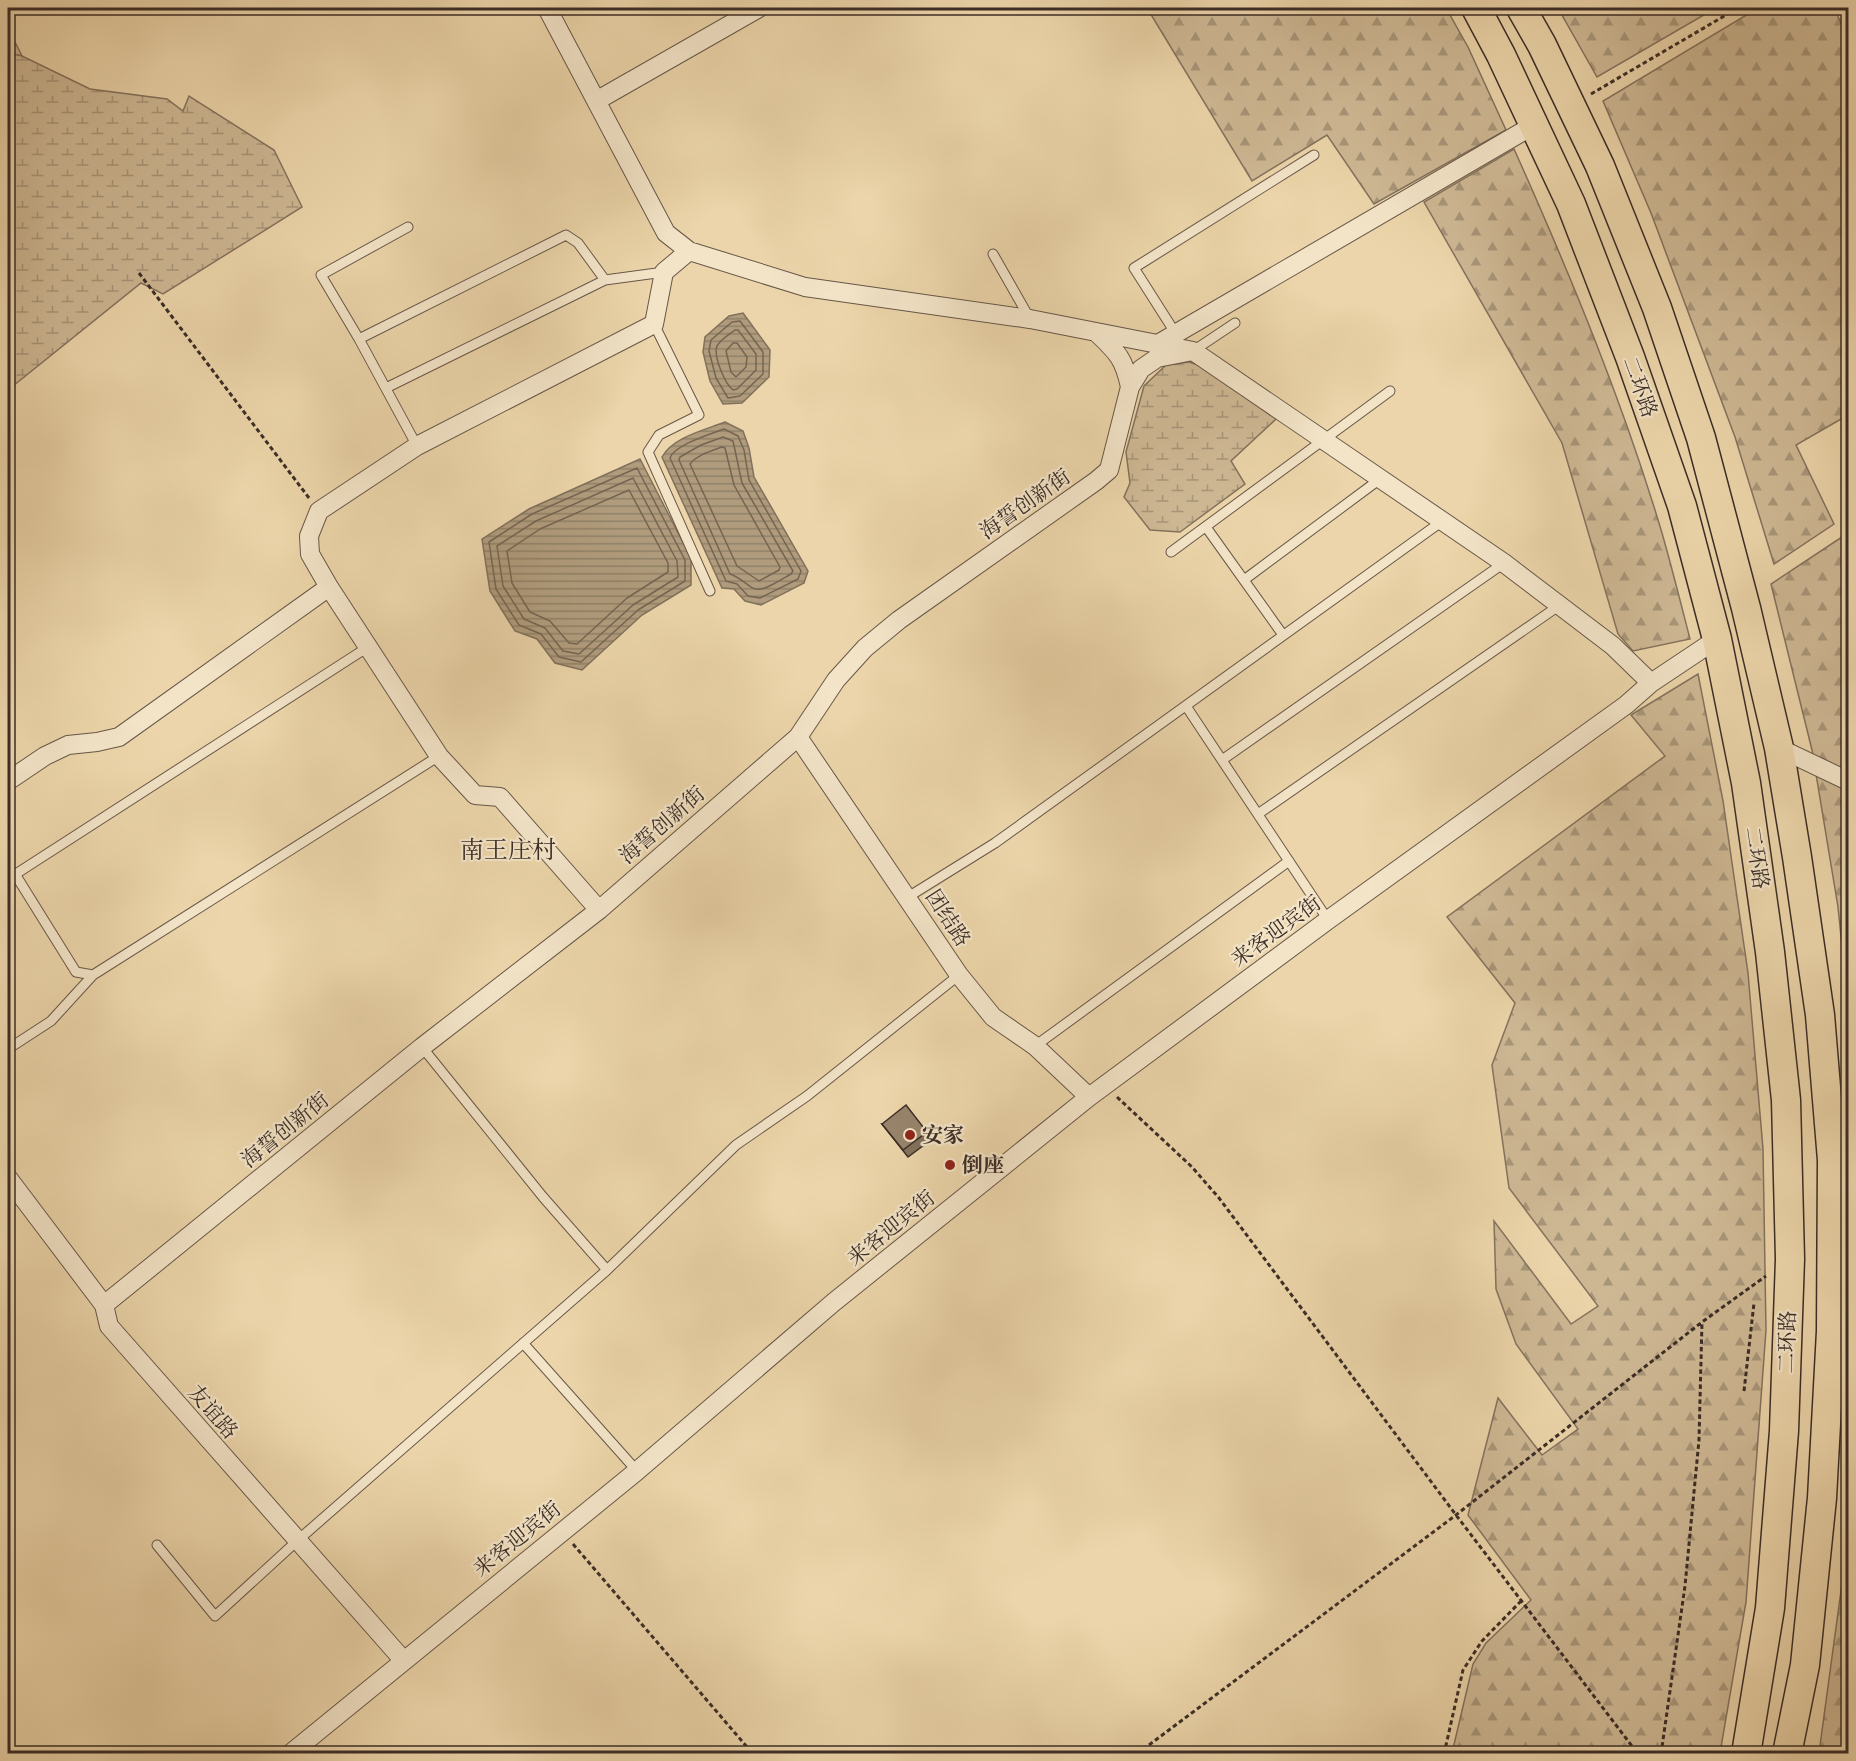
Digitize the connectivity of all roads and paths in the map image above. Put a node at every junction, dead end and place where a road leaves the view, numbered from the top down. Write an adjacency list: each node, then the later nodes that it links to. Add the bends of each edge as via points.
1 (547, 8): 6 (street)
2 (759, 8): 6 (street)
3 (1476, 8): 8 (main road, 二环路)
4 (1521, 8): 7 (main road, 二环路)
5 (1738, 8): 7 (path)
6 (596, 101): 11 (street, via 666,233)
7 (1571, 106): 45 (main road, 二环路, via 1600,166 1657,308 1701,438)
8 (1534, 125): 20 (street); 40 (main road, 二环路, via 1571,204 1633,367 1682,506)
9 (1314, 155): 20 (lane, via 1134,268)
10 (408, 227): 21 (lane, via 321,275)
11 (689, 251): 13 (street); 16 (street, via 805,287)
12 (993, 254): 16 (lane)
13 (664, 272): 15 (lane); 18 (street)
14 (139, 273): 30 (path)
15 (605, 280): 21 (lane, via 578,243 566,235); 25 (lane)
16 (1029, 319): 19 (street)
17 (1235, 322): 23 (lane)
18 (654, 324): 28 (street); 37 (lane, via 699,415 659,435 648,452)
19 (1096, 332): 22 (street); 24 (street, via 1116,350)
20 (1176, 334): 22 (street)
21 (359, 339): 25 (lane)
22 (1158, 344): 23 (street)
23 (1193, 351): 24 (street, 海誓创新街, via 1156,358 1141,369); 27 (street)
24 (1130, 387): 44 (street, 海誓创新街, via 1109,470 865,648 836,680)
25 (386, 388): 28 (lane)
26 (1390, 391): 27 (lane)
27 (1324, 439): 29 (street); 32 (lane)
28 (417, 447): 30 (street)
29 (1380, 479): 31 (street); 35 (lane)
30 (319, 511): 36 (street, via 309,536 310,554)
31 (1441, 522): 34 (street); 39 (lane)
32 (1206, 527): 33 (lane); 35 (lane)
33 (1171, 552)
34 (1504, 563): 38 (street); 47 (lane)
35 (1244, 580): 39 (lane)
36 (329, 587): 41 (street); 49 (street, via 119,737 68,745)
37 (710, 591)
38 (1560, 605): 42 (street, via 1613,646); 50 (lane)
39 (1284, 635): 43 (lane)
40 (1717, 639): 42 (street, 来客迎宾街); 64 (main road, 二环路, via 1746,783 1770,952 1786,1100)
41 (368, 647): 46 (street); 52 (lane)
42 (1651, 683): 55 (street, 来客迎宾街)
43 (1186, 706): 47 (lane); 53 (lane, via 995,843)
44 (798, 737): 53 (street, 团结路); 54 (street, 海誓创新街)
45 (1779, 748): 48 (street); 85 (main road, 二环路, via 1820,1015 1832,1160 1831,1331 1822,1498 1805,1665)
46 (439, 756): 54 (street, via 475,795 500,796); 56 (lane)
47 (1222, 760): 50 (lane)
48 (1848, 781)
49 (8, 782)
50 (1258, 814): 51 (lane)
51 (1289, 861): 55 (lane); 58 (lane)
52 (11, 877): 56 (lane, via 76,972)
53 (908, 897): 57 (street, 团结路)
54 (599, 910): 59 (street, 海誓创新街)
55 (1328, 920): 61 (street, 来客迎宾街)
56 (93, 975): 60 (lane, via 51,1021)
57 (959, 975): 58 (street, 团结路, via 993,1017); 65 (lane, via 807,1096 736,1144)
58 (1035, 1046): 62 (street, 团结路)
59 (422, 1047): 65 (lane); 67 (street, 海誓创新街)
60 (8, 1049)
61 (1104, 1086): 62 (street, 来客迎宾街); 72 (path, via 1192,1167 1219,1198)
62 (1089, 1097): 71 (street, 来客迎宾街, via 834,1302)
63 (8, 1178): 67 (street, 友谊路)
64 (1790, 1259): 68 (path); 84 (main road, 二环路, via 1784,1431 1770,1608)
65 (607, 1270): 69 (lane)
66 (1754, 1303): 70 (path)
67 (104, 1305): 74 (street, 友谊路, via 109,1326)
68 (1702, 1322): 72 (path); 83 (path, via 1699,1440 1685,1586)
69 (523, 1343): 71 (lane); 74 (lane)
70 (1744, 1391)
71 (637, 1471): 73 (street, 来客迎宾街)
72 (1456, 1515): 76 (path); 80 (path)
73 (562, 1531): 77 (street, 来客迎宾街); 79 (path)
74 (297, 1541): 75 (lane, via 215,1616); 77 (street, 友谊路)
75 (157, 1545)
76 (1521, 1601): 81 (path, via 1482,1641 1463,1670); 82 (path)
77 (404, 1661): 78 (street, 来客迎宾街)
78 (290, 1754)
79 (753, 1754)
80 (1137, 1754)
81 (1444, 1754)
82 (1638, 1754)
83 (1661, 1754)
84 (1746, 1754)
85 (1787, 1754)

